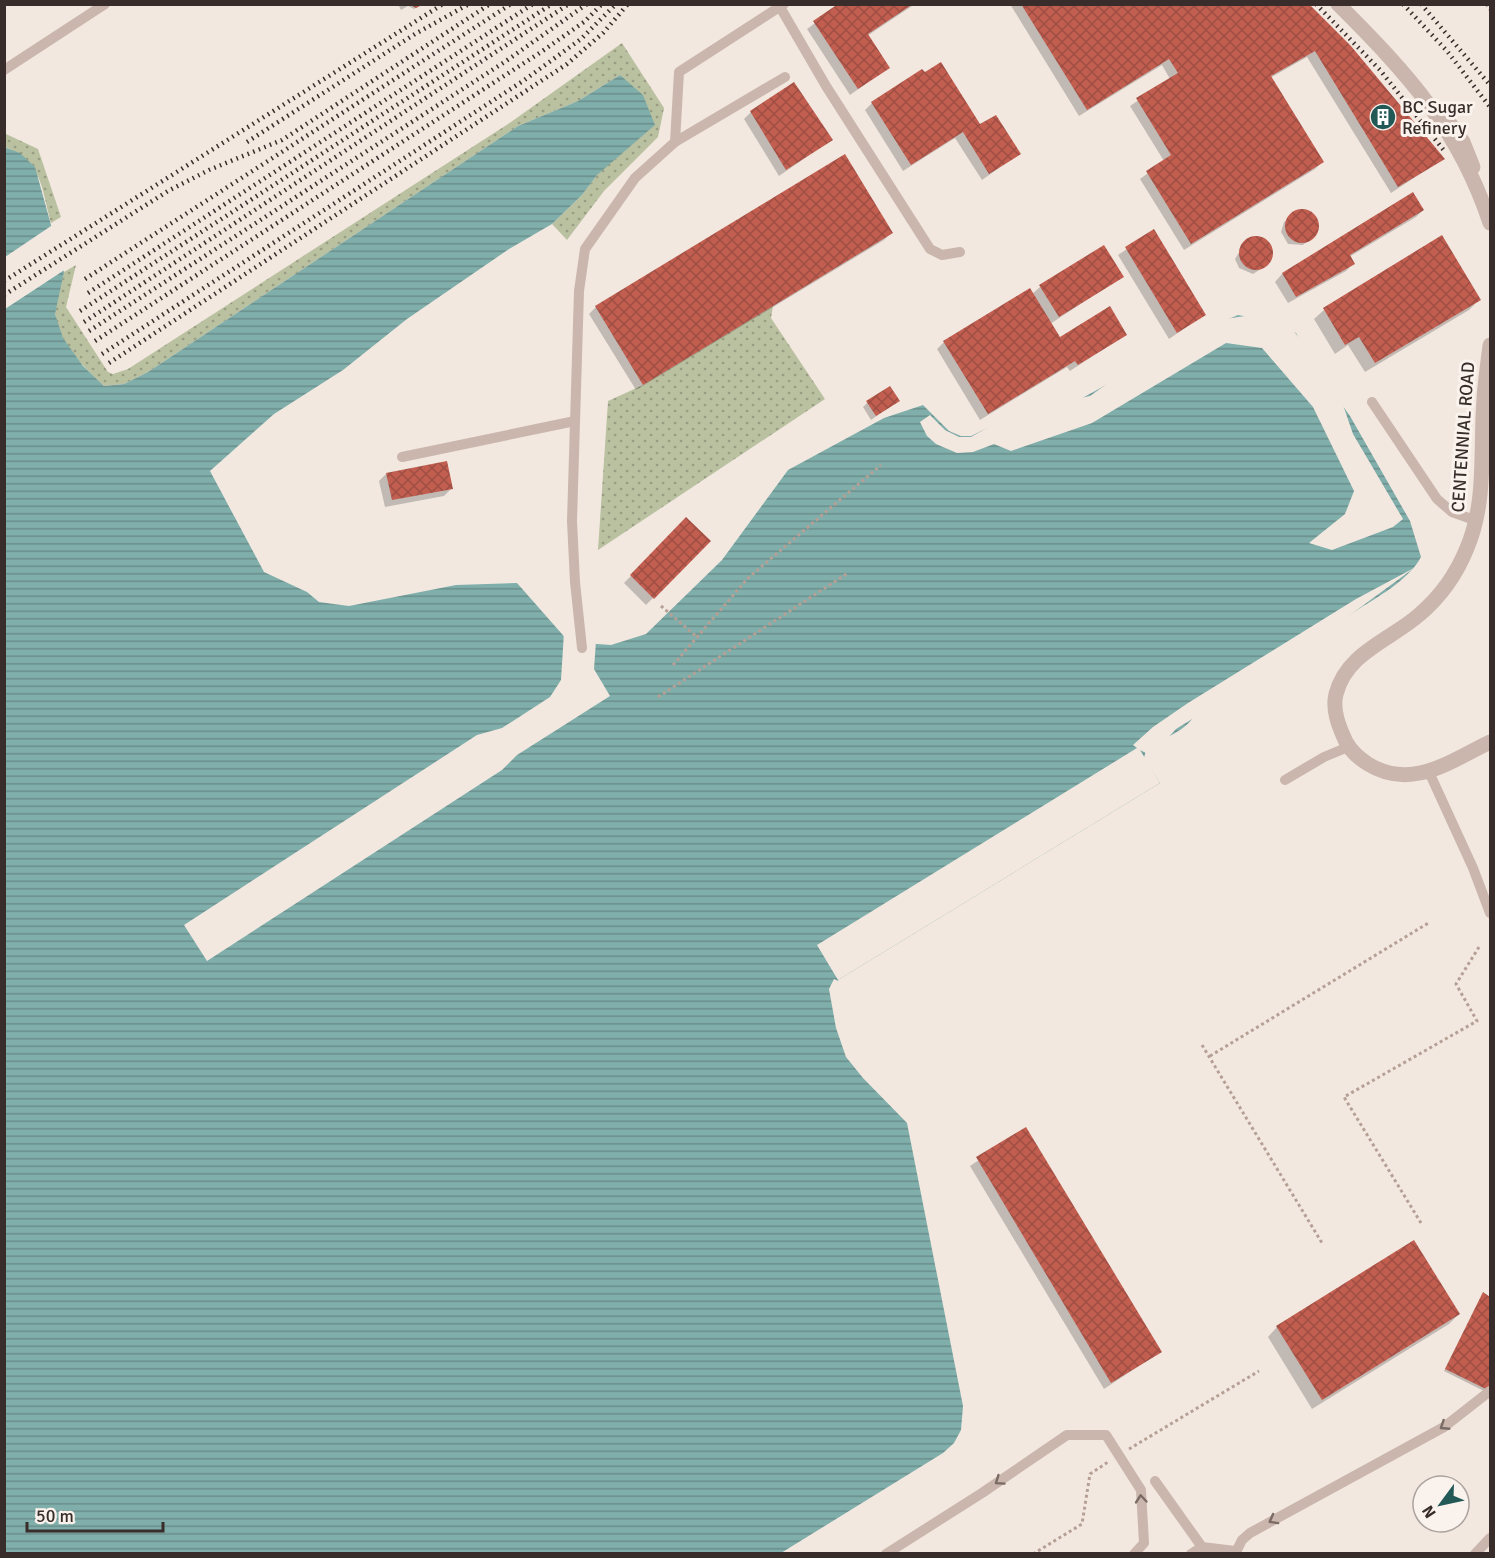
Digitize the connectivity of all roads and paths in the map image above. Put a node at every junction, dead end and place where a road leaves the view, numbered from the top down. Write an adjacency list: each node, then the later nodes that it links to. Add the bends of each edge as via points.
1 (105, 4): 7 (lane)
2 (1338, 4): 10 (street, bridge, via 1424,96 1465,160)
3 (1347, 4): 10 (street, via 1427,93 1463,142 1485,195)
4 (1486, 4): 6 (path)
5 (782, 6): 9 (lane, via 679,72); 11 (lane, via 826,86 930,249 942,255)
6 (1491, 10)
7 (4, 70)
8 (785, 77): 9 (lane)
9 (675, 142): 14 (lane, via 635,178 585,249 579,291)
10 (1491, 224)
11 (960, 252)
12 (1491, 345): 17 (street, CENTENNIAL ROAD)
13 (1372, 402): 17 (lane, via 1437,500 1452,512)
14 (575, 421): 15 (lane); 21 (lane, via 572,521)
15 (402, 457)
16 (880, 465): 20 (path, via 748,578)
17 (1477, 521): 25 (street, CENTENNIAL ROAD, via 1459,565 1442,592 1412,621 1365,651 1342,678 1335,714)
18 (848, 573): 23 (path)
19 (661, 606): 20 (path)
20 (697, 637): 22 (path)
21 (582, 648)
22 (673, 665)
23 (658, 697)
24 (1491, 742): 26 (street)
25 (1348, 747): 26 (street, via 1363,761 1392,776); 27 (lane)
26 (1429, 772): 28 (lane)
27 (1285, 780)
28 (1491, 913)
29 (1430, 922): 32 (path)
30 (1479, 947): 33 (path, via 1456,984 1477,1021 1344,1097)
31 (1202, 1045): 32 (path)
32 (1210, 1056): 34 (path)
33 (1421, 1223)
34 (1322, 1243)
35 (1491, 1391): 39 (lane, one-way to 39, via 1444,1427 1250,1533)
36 (1155, 1481): 38 (lane)
37 (1491, 1538): 43 (lane)
38 (1202, 1546): 39 (lane); 42 (lane)
39 (1235, 1552)
40 (886, 1554): 41 (lane, one-way to 40, via 1144,1543 1141,1490 1106,1435 1067,1434)
41 (1134, 1554)
42 (1191, 1554)
43 (1475, 1554)

